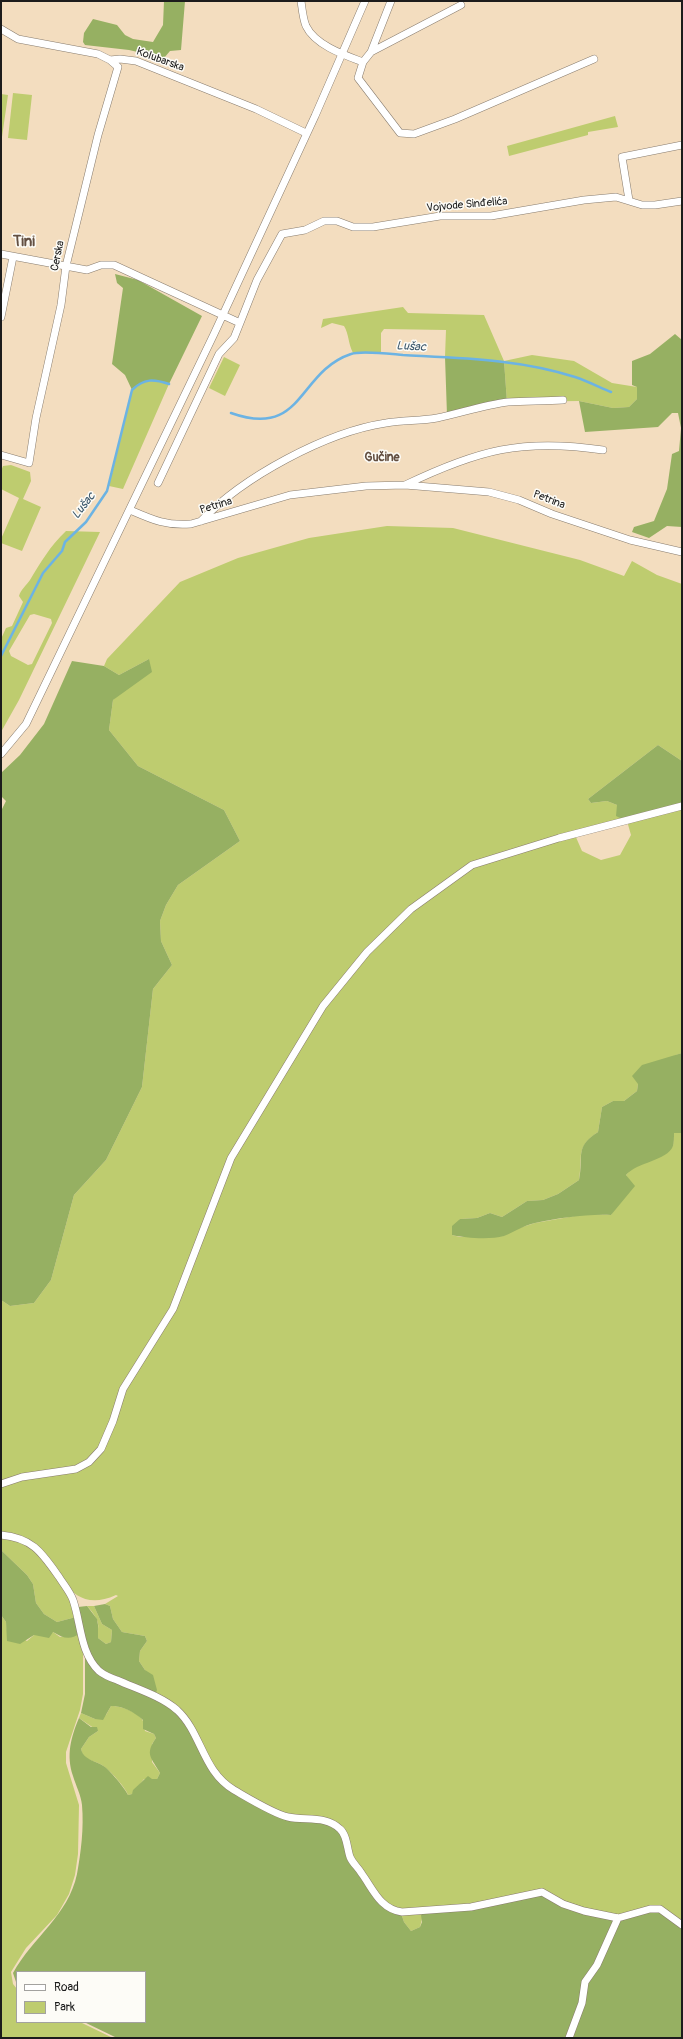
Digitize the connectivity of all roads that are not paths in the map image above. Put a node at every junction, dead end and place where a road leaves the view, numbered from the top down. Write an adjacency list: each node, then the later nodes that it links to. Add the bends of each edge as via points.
1 (301, 1): 7 (street, via 306,26 318,40)
2 (364, 1): 7 (street)
3 (391, 1): 6 (street)
4 (461, 5): 6 (street)
5 (1, 29): 8 (street, Kolubarska, via 18,39 98,54)
6 (370, 52): 10 (street)
7 (341, 54): 10 (street); 11 (street)
8 (110, 60): 11 (street, Kolubarska, via 136,61 256,109); 17 (street, Cerska, via 118,67 98,135)
9 (594, 60): 10 (street, via 414,134 400,133 358,78)
10 (363, 62)
11 (306, 133): 18 (street)
12 (682, 145): 13 (street, via 622,157)
13 (629, 200): 14 (street, Vojvode Sinđelića, via 642,205); 20 (street, Vojvode Sinđelića, via 616,197 584,200 491,216 440,216 372,227 353,227 337,221 324,221 305,230 285,232 279,238 256,280)
14 (682, 201)
15 (1, 254): 16 (street)
16 (13, 257): 17 (street); 19 (street)
17 (66, 266): 18 (street, via 87,270 101,265 114,265); 23 (street, Cerska, via 61,305 36,418 29,463)
18 (222, 315): 20 (street); 26 (street)
19 (1, 317)
20 (240, 323): 24 (street, via 234,338 218,354)
21 (563, 400): 27 (street, via 507,402 463,410 437,418 386,423 358,429 278,464 232,494)
22 (603, 450): 25 (street, Petrina, via 543,444 513,447 454,462)
23 (1, 455)
24 (158, 483)
25 (405, 485): 27 (street, Petrina, via 366,486 290,495); 28 (street, Petrina, via 489,492 519,500 630,540)
26 (130, 510): 27 (street, Petrina, via 160,523); 29 (street, via 26,724)
27 (200, 523)
28 (682, 552)
29 (1, 754)
30 (682, 806): 31 (street, via 558,838 472,865 411,909 367,952 323,1006 232,1158 173,1308 123,1389 101,1449 89,1462 76,1469 22,1477)
31 (1, 1484)
32 (1, 1535): 33 (street, via 26,1541 48,1561 68,1589 84,1643 98,1670 176,1710 187,1721 219,1779 233,1789 288,1817 326,1821 336,1825 344,1832 353,1864 392,1910 402,1912 471,1907 542,1892 563,1904)
33 (618, 1918): 34 (street, via 655,1908); 35 (street, via 597,1965 585,1982 582,2003)
34 (682, 1925)
35 (570, 2038)

